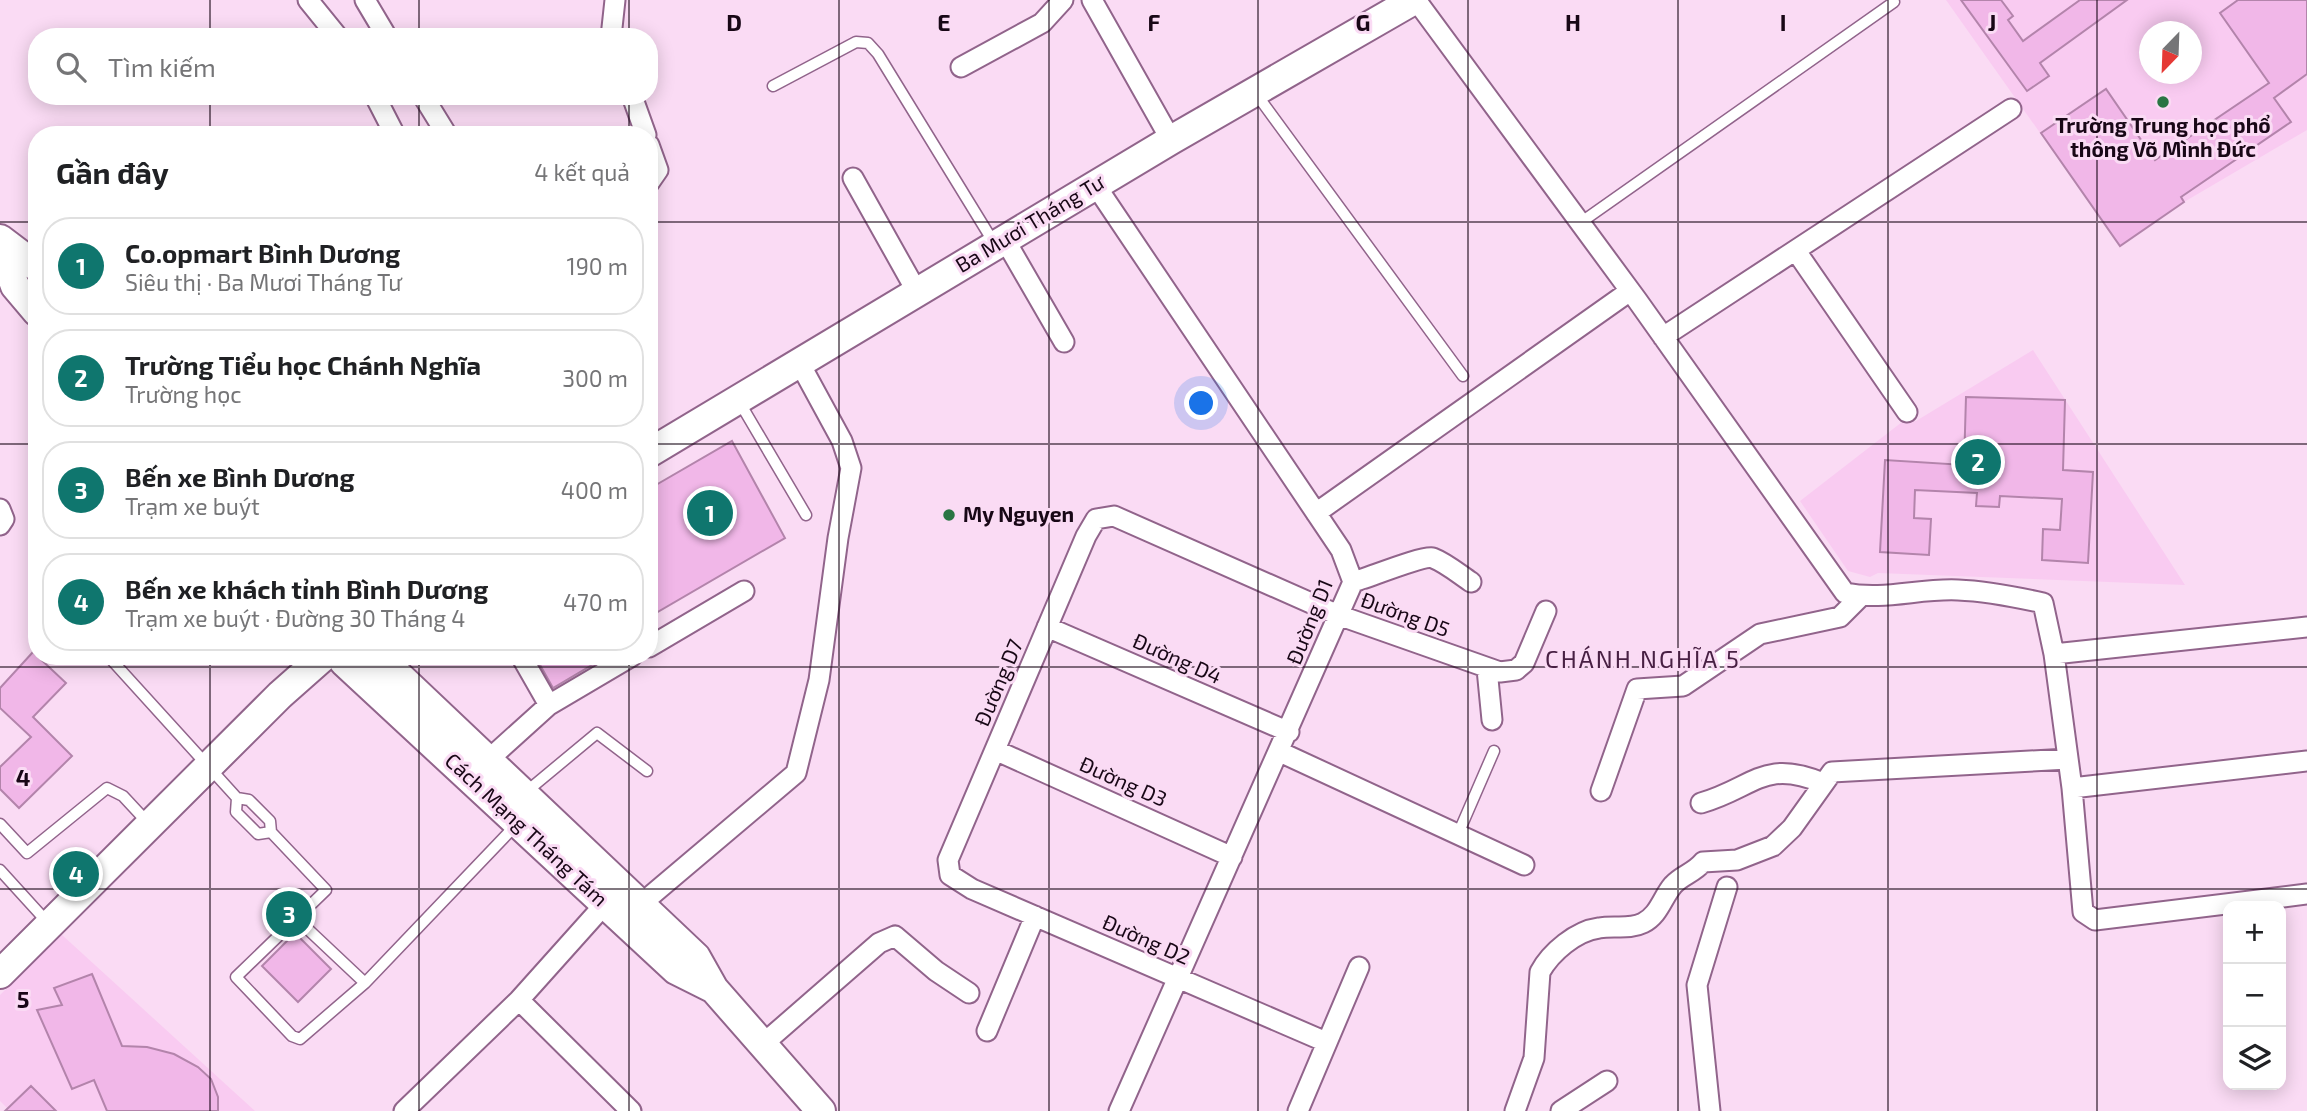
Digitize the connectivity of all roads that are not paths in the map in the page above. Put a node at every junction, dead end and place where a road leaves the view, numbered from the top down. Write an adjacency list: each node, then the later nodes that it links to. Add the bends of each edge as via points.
1 (308, 0): 8 (street)
2 (365, 0): 9 (street)
3 (615, 0): 10 (street)
4 (1063, 0): 11 (street, via 1045,20)
5 (1092, 0): 21 (street)
6 (1415, 0): 13 (main road, Ba Mươi Tháng Tư); 24 (street)
7 (1895, 2): 24 (lane)
8 (331, 28)
9 (382, 28)
10 (612, 28)
11 (961, 67)
12 (773, 86): 26 (lane, via 856,42 867,43)
13 (1255, 92): 21 (main road, Ba Mươi Tháng Tư); 37 (lane)
14 (380, 105): 18 (street)
15 (429, 105): 19 (street)
16 (635, 105): 20 (street)
17 (2011, 110): 28 (street)
18 (391, 126)
19 (441, 126)
20 (643, 126)
21 (1171, 140): 23 (main road, Ba Mươi Tháng Tư)
22 (853, 178): 31 (street)
23 (1096, 186): 26 (main road, Ba Mươi Tháng Tư); 42 (street, Đường D1)
24 (1580, 223): 30 (street)
25 (0, 239): 29 (main road)
26 (1000, 243): 31 (main road, Ba Mươi Tháng Tư); 35 (street)
27 (0, 246): 32 (main road)
28 (1796, 251): 34 (street); 39 (street)
29 (28, 260)
30 (1630, 291): 34 (street); 42 (street)
31 (917, 292): 36 (main road, Ba Mươi Tháng Tư)
32 (8, 293): 33 (main road)
33 (28, 306)
34 (1663, 337): 49 (street, via 1845,593)
35 (1064, 342)
36 (799, 362): 38 (main road, Ba Mươi Tháng Tư); 92 (street, via 842,441 851,468 819,680 796,772)
37 (1464, 376)
38 (738, 400): 40 (main road, Ba Mươi Tháng Tư); 43 (lane)
39 (1907, 412)
40 (658, 448)
41 (0, 509): 45 (street, via 4,519)
42 (1316, 513): 46 (street, Đường D1, via 1341,550)
43 (806, 515)
44 (1104, 516): 51 (street, Đường D5, via 1114,516); 52 (street, Đường D7, via 1086,536)
45 (0, 525)
46 (1353, 582): 47 (street, via 1431,557); 51 (street, Đường D1)
47 (1471, 582)
48 (744, 591): 54 (street)
49 (1861, 596): 55 (street, via 1957,589 2043,604); 76 (street, via 1840,617 1760,634 1683,687 1637,689)
50 (1546, 611): 62 (street, Đường D5, via 1524,663 1510,672)
51 (1338, 615): 62 (street, Đường D5); 65 (street, Đường D1)
52 (1047, 627): 65 (street, Đường D4); 66 (street, Đường D7)
53 (2307, 627): 55 (street)
54 (658, 641)
55 (2054, 654): 69 (street)
56 (116, 665): 72 (lane)
57 (325, 665): 72 (main road, via 280,695)
58 (344, 665): 80 (main road, Cách Mạng Tháng Tám)
59 (388, 665): 70 (main road, Cách Mạng Tháng Tám)
60 (526, 665): 63 (street)
61 (617, 665): 63 (street)
62 (1487, 669): 64 (street)
63 (549, 705): 70 (street)
64 (1492, 720)
65 (1289, 732): 68 (street, Đường D1)
66 (995, 750): 85 (street, Đường D3); 88 (street, Đường D7, via 947,860)
67 (1494, 751): 84 (lane)
68 (1280, 752): 84 (street); 85 (street, Đường D1)
69 (2068, 759): 74 (street, via 1844,770 1832,772); 75 (street)
70 (488, 760): 77 (main road, Cách Mạng Tháng Tám)
71 (2307, 761): 75 (street)
72 (208, 767): 78 (lane); 82 (main road)
73 (647, 771): 77 (lane, via 597,733)
74 (1823, 783): 79 (street, via 1779,771); 112 (street, via 1792,828 1773,846 1737,860 1703,862 1674,883 1645,922 1575,935 1545,963 1540,972 1534,1058)
75 (2072, 788): 90 (street, via 2083,912 2095,920)
76 (1601, 792)
77 (523, 795): 92 (main road, Cách Mạng Tháng Tám)
78 (237, 798): 83 (lane, via 249,800 270,821); 83 (lane, via 236,812 258,834)
79 (1700, 803)
80 (518, 823): 91 (main road, Cách Mạng Tháng Tám); 99 (lane)
81 (0, 824): 82 (lane, via 27,853 107,789 122,796)
82 (150, 824): 95 (main road)
83 (271, 832): 94 (lane, via 326,890)
84 (1458, 834): 86 (street)
85 (1232, 857): 98 (street, Đường D1)
86 (1524, 865)
87 (0, 870): 95 (lane)
88 (950, 875): 93 (street, Đường D2)
89 (1727, 887): 114 (street, via 1697,985)
90 (2307, 894)
91 (605, 904): 100 (main road, Cách Mạng Tháng Tám, via 676,970); 102 (street)
92 (641, 904): 100 (main road, Cách Mạng Tháng Tám, via 696,957)
93 (1035, 916): 98 (street, Đường D2); 103 (street)
94 (298, 919): 99 (lane); 99 (lane, via 236,977 292,1036 300,1039 310,1032)
95 (50, 925): 97 (main road)
96 (1359, 967): 104 (street)
97 (0, 974)
98 (1177, 979): 104 (street, Đường D2); 110 (street, Đường D1)
99 (365, 983)
100 (714, 989): 105 (main road, Cách Mạng Tháng Tám)
101 (969, 993): 105 (street, via 895,936 880,943)
102 (519, 1000): 107 (street); 108 (street)
103 (986, 1031)
104 (1326, 1042): 111 (street)
105 (762, 1044): 109 (main road, Cách Mạng Tháng Tám)
106 (1607, 1081): 113 (street)
107 (404, 1111)
108 (631, 1111)
109 (821, 1111)
110 (1119, 1111)
111 (1298, 1111)
112 (1516, 1111)
113 (1561, 1111)
114 (1710, 1111)

